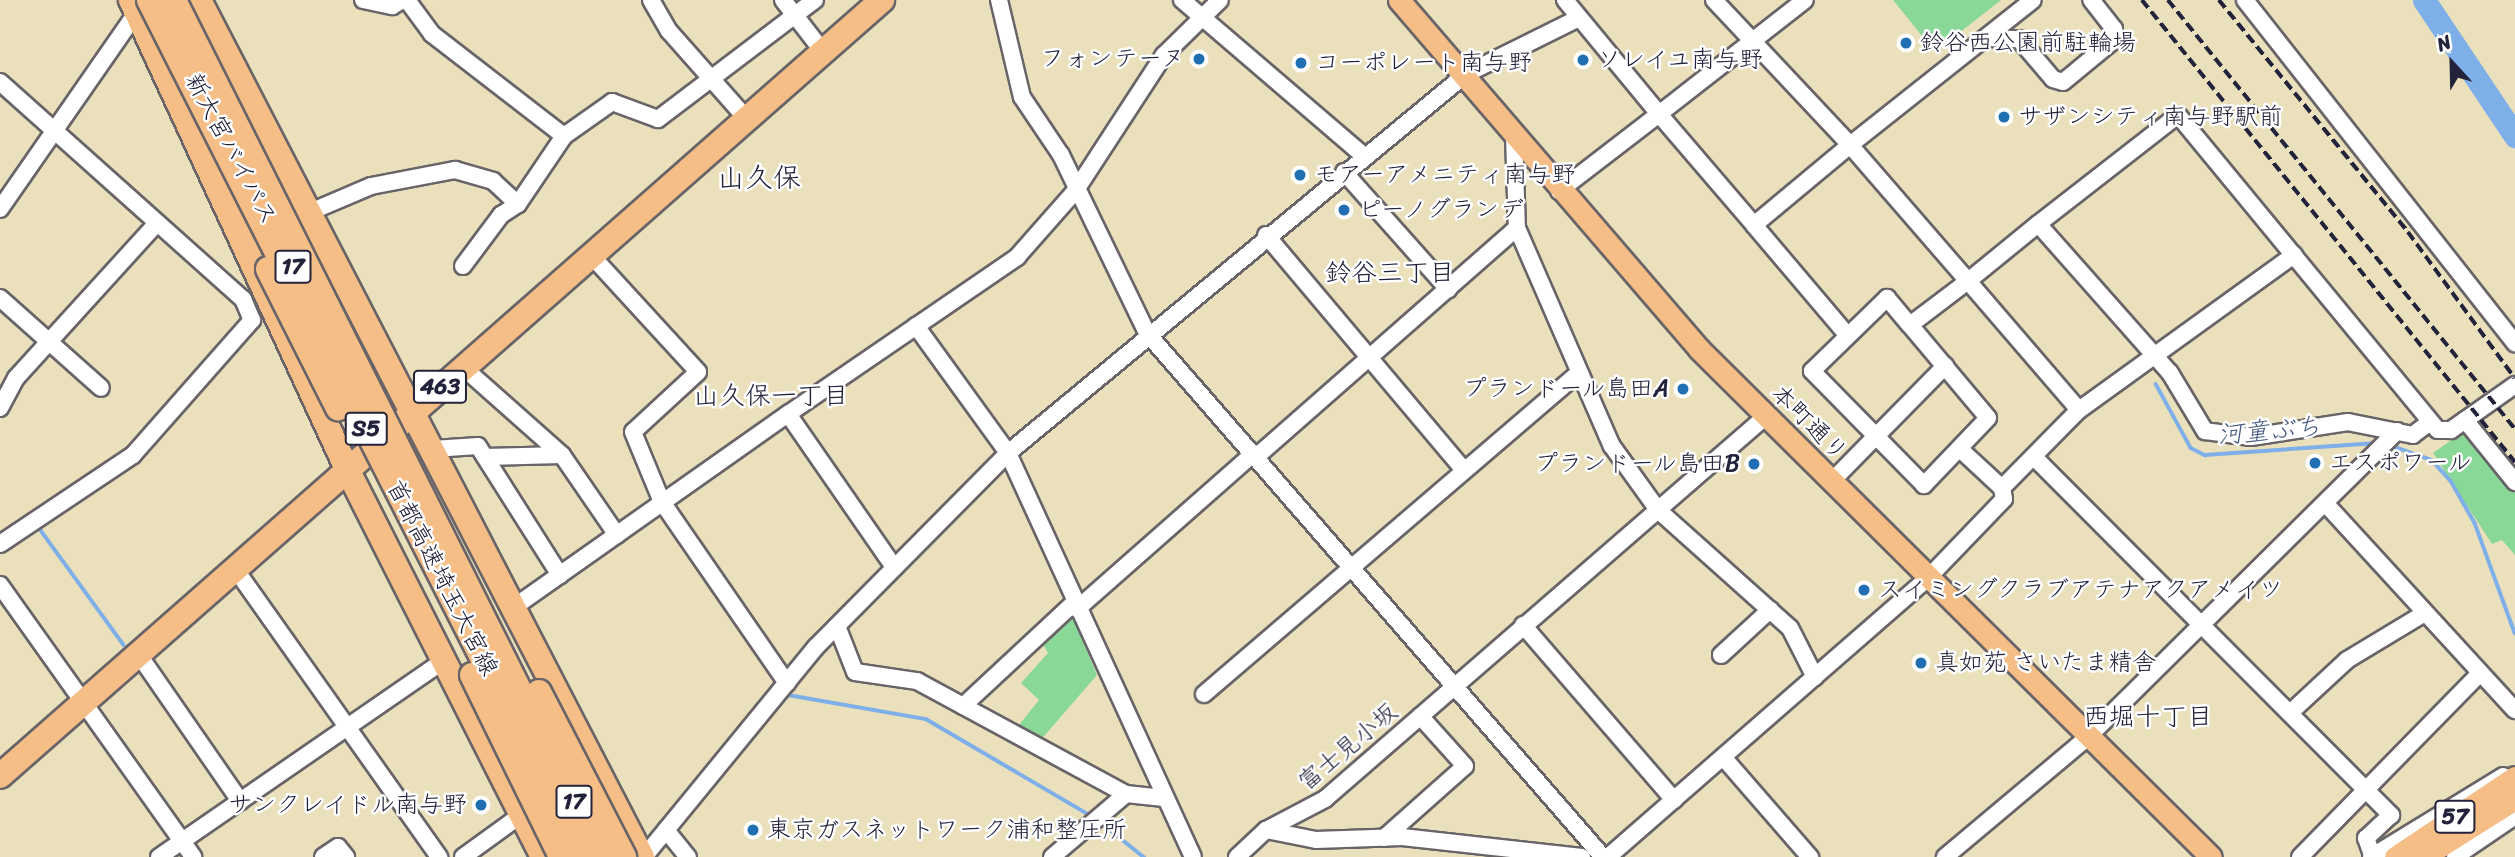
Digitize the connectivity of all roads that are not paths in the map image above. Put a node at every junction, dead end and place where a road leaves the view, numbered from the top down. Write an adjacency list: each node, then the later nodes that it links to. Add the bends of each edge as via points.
1 (174, 0): 19 (highway, 新大宮バイパス / 17, via 368,410); 42 (highway, 首都高速埼玉大宮線 / S5, bridge)
2 (199, 0): 44 (highway, 17)
3 (363, 0): 4 (street, via 392,6)
4 (405, 0): 34 (street, via 432,34)
5 (651, 0): 29 (street)
6 (783, 0): 21 (street)
7 (815, 0): 21 (street)
8 (882, 0): 27 (highway, 463)
9 (999, 0): 39 (street, via 1022,97)
10 (1182, 0): 23 (street)
11 (1220, 0): 23 (street)
12 (1399, 0): 28 (main road, 本町通り)
13 (1565, 0): 22 (street)
14 (1714, 0): 26 (street)
15 (1805, 0): 26 (street)
16 (2033, 0): 20 (street)
17 (2091, 0): 25 (street, via 2114,29 2114,40 2067,80 2053,79)
18 (2245, 0): 61 (street)
19 (141, 2): 33 (street); 86 (highway, 17); 146 (highway, bridge, via 296,334 377,477); 147 (highway, 首都高速埼玉大宮線 / S5, bridge)
20 (2019, 10): 24 (street); 25 (street)
21 (792, 18): 27 (street); 29 (street)
22 (1579, 18): 28 (street); 31 (street)
23 (1198, 19): 37 (street); 39 (street, via 1164,55)
24 (1984, 39): 25 (street); 36 (street)
25 (2019, 39)
26 (1755, 40): 31 (street); 36 (street)
27 (821, 49): 32 (highway, 463)
28 (1466, 74): 35 (main road, 本町通り); 37 (street)
29 (711, 79): 32 (street); 34 (street, via 658,119 612,102)
30 (0, 82): 33 (street)
31 (1659, 114): 40 (street); 47 (street)
32 (745, 117): 50 (highway, 463)
33 (56, 132): 43 (street); 45 (street)
34 (564, 135): 41 (street)
35 (1514, 135): 40 (main road, 本町通り); 48 (street)
36 (1850, 145): 47 (street); 53 (street)
37 (1364, 156): 38 (street)
38 (1344, 172): 49 (street); 54 (street)
39 (1076, 190): 57 (street, via 1017,257); 58 (street)
40 (1559, 191): 73 (main road, 本町通り)
41 (518, 204): 44 (street, via 493,181 455,170 371,186); 52 (street, via 501,215)
42 (278, 208): 148 (highway, 首都高速埼玉大宮線 / S5, bridge); 149 (highway, bridge, via 303,241 401,419)
43 (0, 209)
44 (310, 212): 71 (highway, 17)
45 (156, 224): 60 (street); 94 (street, via 243,299 252,320 133,455)
46 (2038, 224): 51 (street, via 2178,115); 53 (street); 62 (street)
47 (1754, 225): 59 (street)
48 (1517, 228): 54 (street); 65 (street)
49 (1266, 235): 58 (street); 63 (street)
50 (590, 254): 71 (highway, 463); 90 (street, via 698,372 633,429)
51 (2294, 255): 62 (street); 75 (street)
52 (463, 266)
53 (1968, 281): 56 (street); 70 (street)
54 (1448, 289): 63 (street)
55 (0, 298): 60 (street)
56 (1910, 324): 59 (street, via 1887,298); 64 (street)
57 (916, 326): 72 (street); 80 (street)
58 (1147, 333): 80 (street); 82 (street)
59 (1848, 335): 76 (street, via 1812,371)
60 (48, 342): 68 (street); 69 (street)
61 (2515, 343)
62 (2155, 355): 70 (street); 77 (street, via 2205,431 2251,437 2348,422)
63 (1369, 358): 82 (street); 85 (street)
64 (1945, 366): 76 (street); 79 (street, via 1988,418)
65 (1577, 374): 85 (street); 92 (street, via 1612,446)
66 (473, 376): 81 (street)
67 (2515, 385): 74 (street)
68 (101, 388)
69 (0, 408)
70 (2079, 410): 84 (street)
71 (414, 413): 78 (highway, 17); 86 (highway, 463)
72 (788, 414): 90 (street); 95 (street)
73 (1765, 417): 87 (main road, 本町通り); 92 (street, 富士見小坂)
74 (2465, 420): 75 (street, via 2444,432); 88 (street)
75 (2430, 422): 77 (street, via 2415,434)
76 (1876, 436): 79 (street, via 1924,485); 87 (street)
77 (2388, 438): 91 (street)
78 (433, 449): 83 (street, via 478,446); 101 (highway, 17)
79 (1961, 450): 89 (street)
80 (1008, 453): 95 (street); 102 (street)
81 (562, 455): 83 (street); 93 (street)
82 (1255, 455): 96 (street); 102 (street)
83 (485, 457): 98 (street)
84 (2034, 457): 89 (street); 106 (street)
85 (1464, 470): 96 (street)
86 (348, 471): 97 (highway, 463); 110 (highway, 17)
87 (1830, 482): 99 (main road, 本町通り)
88 (2515, 482)
89 (2002, 488): 99 (street, via 2004,499)
90 (663, 502): 93 (street); 113 (street)
91 (2325, 503): 104 (street); 106 (street)
92 (1658, 510): 103 (street); 105 (street, 富士見小坂)
93 (617, 535): 98 (street)
94 (0, 544)
95 (894, 567): 107 (street)
96 (1349, 569): 114 (street); 115 (street)
97 (236, 570): 108 (highway, 463); 121 (street)
98 (560, 575): 101 (street)
99 (1927, 579): 112 (street); 122 (main road, 本町通り)
100 (0, 585): 116 (street)
101 (517, 605): 150 (highway, 17)
102 (1076, 606): 117 (street); 129 (street)
103 (1770, 610): 109 (street); 112 (street, via 1790,628)
104 (2425, 613): 111 (street); 119 (street, via 2347,660)
105 (1523, 625): 114 (street, 富士見小坂); 131 (street)
106 (2203, 625): 119 (street); 122 (street)
107 (837, 626): 113 (street); 117 (street, via 855,672 917,681)
108 (139, 655): 116 (highway, 463); 132 (street)
109 (1721, 655)
110 (443, 661): 121 (street); 133 (highway, 17)
111 (2479, 674): 118 (street); 127 (street)
112 (1815, 677): 123 (street)
113 (787, 683): 135 (street)
114 (1452, 687): 120 (street, 富士見小坂); 156 (street)
115 (1204, 694)
116 (83, 703): 125 (highway, 463); 138 (street)
117 (963, 706): 128 (street)
118 (2515, 710)
119 (2291, 712): 127 (street)
120 (1420, 716): 136 (street, 富士見小坂, via 1325,800); 137 (street, via 1465,766)
121 (347, 727): 132 (street); 143 (street)
122 (2088, 737): 158 (street); 159 (main road, 本町通り)
123 (1723, 757): 131 (street); 157 (street)
124 (2515, 772): 161 (street, via 2482,786)
125 (0, 776)
126 (2515, 778): 162 (main road, 57)
127 (2366, 789): 160 (street); 161 (street, via 2391,815 2366,838)
128 (1126, 794): 129 (street); 152 (street)
129 (1164, 798): 153 (street)
130 (2515, 799): 163 (main road, 57)
131 (1674, 800): 156 (street)
132 (240, 801): 138 (street)
133 (521, 815): 144 (street); 145 (highway, 17)
134 (2515, 816): 164 (street)
135 (666, 830): 150 (street); 151 (street)
136 (1266, 830): 137 (street, via 1316,840); 154 (street, 富士見小坂)
137 (1384, 838): 155 (street)
138 (182, 841): 139 (street); 140 (street)
139 (159, 857)
140 (193, 857)
141 (323, 857): 142 (street, via 338,847)
142 (346, 857)
143 (439, 857)
144 (463, 857)
145 (543, 857)
146 (561, 857)
147 (583, 857): 148 (highway, 17, via 402,477)
148 (603, 857)
149 (624, 857)
150 (643, 857)
151 (688, 857)
152 (1052, 857)
153 (1193, 857)
154 (1237, 857)
155 (1582, 857)
156 (1606, 857)
157 (1810, 857)
158 (1946, 857)
159 (2211, 857)
160 (2300, 857)
161 (2372, 857)
162 (2395, 857)
163 (2423, 857)
164 (2455, 857)

